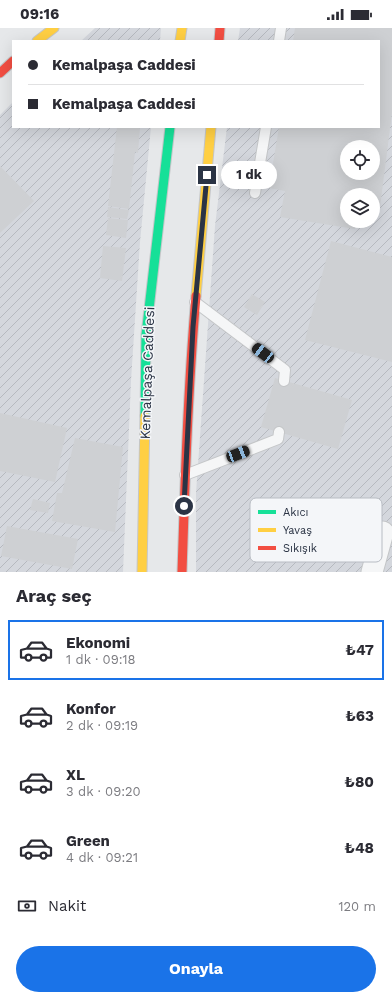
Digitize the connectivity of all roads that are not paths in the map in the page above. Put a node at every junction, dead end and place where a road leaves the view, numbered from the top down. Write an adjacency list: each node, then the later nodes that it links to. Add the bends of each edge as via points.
1 (54, 28): 5 (main road)
2 (182, 28): 6 (main road)
3 (220, 28): 7 (main road)
4 (281, 28): 8 (lane)
5 (38, 40)
6 (180, 40)
7 (219, 40)
8 (279, 40)
9 (12, 62): 10 (main road)
10 (0, 73)
11 (170, 128): 22 (main road, Kemalpaşa Caddesi, via 146,335)
12 (211, 128): 15 (main road)
13 (266, 128): 14 (lane)
14 (255, 193)
15 (195, 302): 16 (lane, via 285,370); 18 (main road)
16 (284, 381)
17 (279, 432): 18 (lane, via 278,439)
18 (186, 475): 23 (main road)
19 (383, 532): 20 (street)
20 (382, 536)
21 (375, 562): 24 (street)
22 (142, 572)
23 (182, 572)
24 (372, 572)

